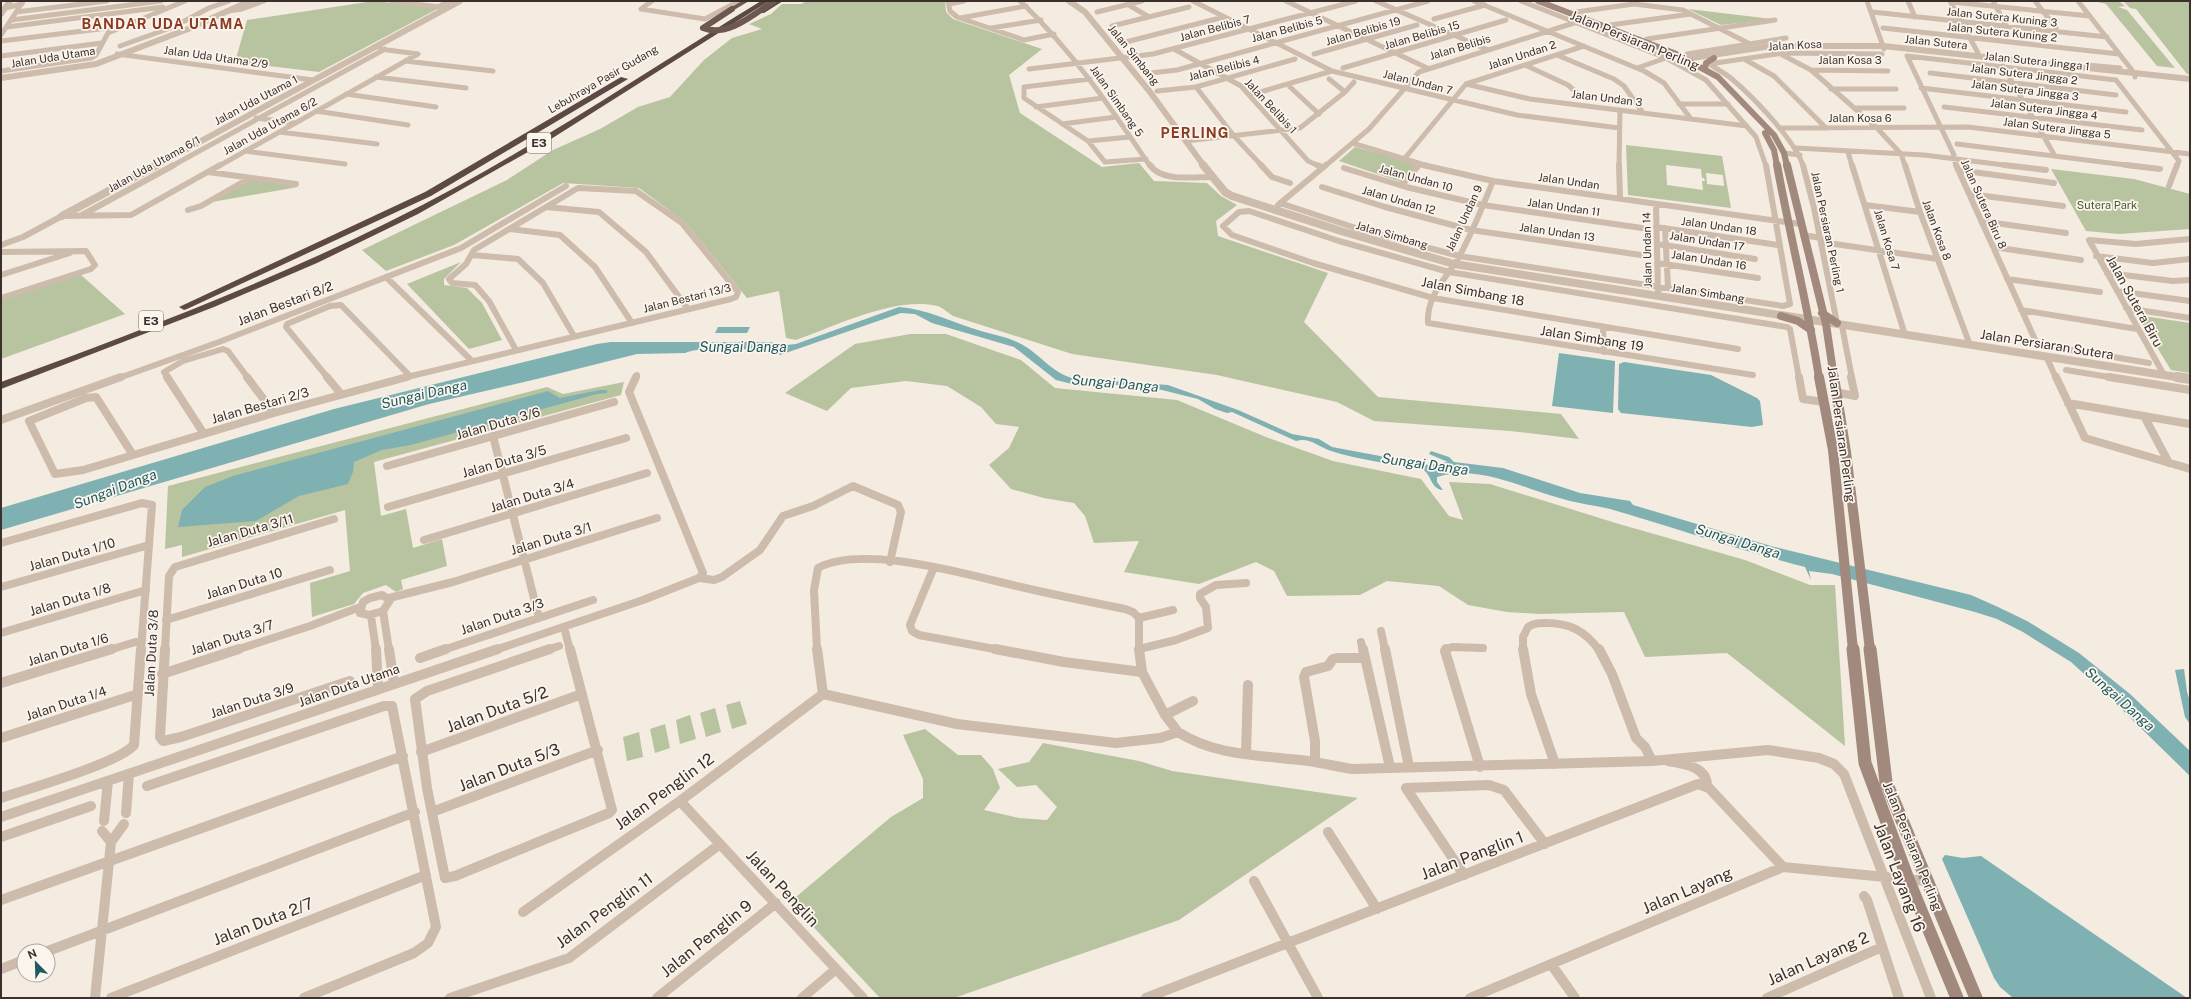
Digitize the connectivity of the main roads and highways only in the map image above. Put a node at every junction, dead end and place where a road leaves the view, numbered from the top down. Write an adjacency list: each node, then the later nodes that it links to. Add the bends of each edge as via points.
1 (746, 1): 4 (highway, bridge, via 703,28 711,31 728,28)
2 (756, 1): 13 (highway, Lebuhraya Pasir Gudang)
3 (766, 1): 9 (highway, Lebuhraya Pasir Gudang / E3)
4 (774, 1)
5 (780, 1): 9 (highway, via 740,26)
6 (1530, 1): 8 (main road, Jalan Persiaran Perling)
7 (1538, 1): 8 (main road, Jalan Persiaran Perling)
8 (1581, 21): 10 (main road, Jalan Persiaran Perling); 12 (main road, Jalan Persiaran Perling)
9 (692, 45): 19 (highway, Lebuhraya Pasir Gudang / E3, via 547,138 414,213 208,306)
10 (1674, 53): 12 (main road); 12 (main road, Jalan Persiaran Perling)
11 (1714, 58): 14 (main road, via 1706,63)
12 (1687, 59): 14 (main road, Jalan Persiaran Perling); 17 (main road, Jalan Persiaran Perling, via 1712,79 1767,135 1774,150)
13 (655, 61)
14 (1707, 67): 21 (main road, Jalan Persiaran Perling, via 1774,135 1784,152 1825,322 1846,452 1886,782)
15 (630, 76): 18 (highway, Lebuhraya Pasir Gudang / E3, via 462,176 318,246 198,301)
16 (1781, 316): 17 (main road, via 1798,321)
17 (1808, 320): 20 (main road, Jalan Persiaran Perling, via 1833,450 1865,763 1908,879)
18 (1, 379)
19 (1, 386)
20 (1957, 998)
21 (1976, 998)

